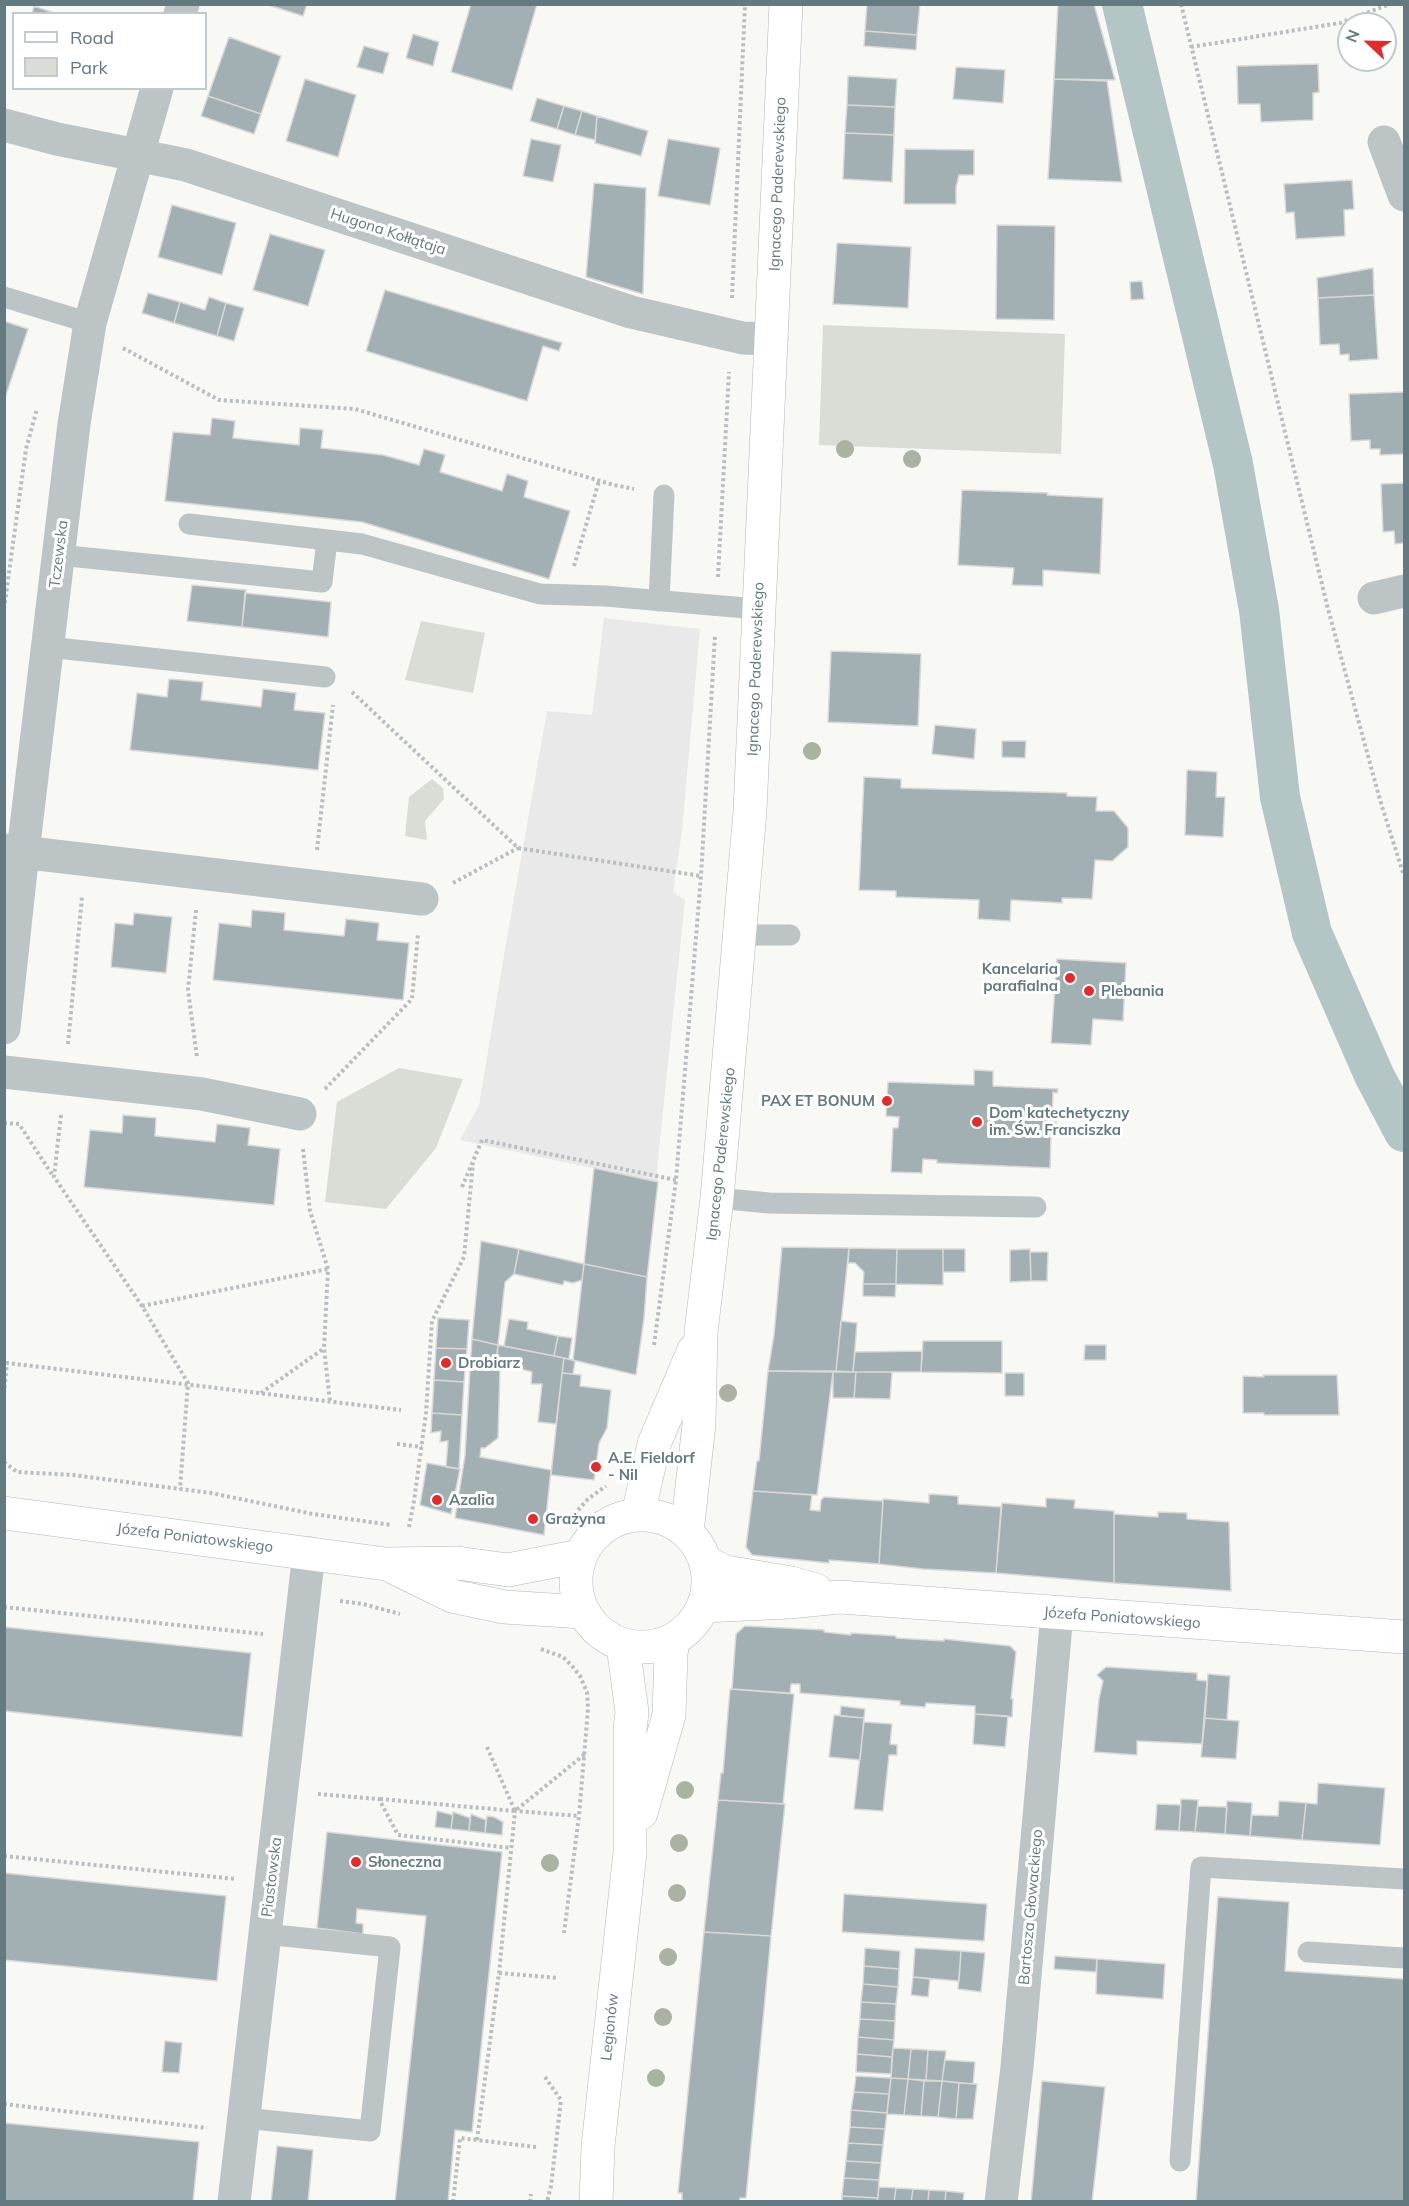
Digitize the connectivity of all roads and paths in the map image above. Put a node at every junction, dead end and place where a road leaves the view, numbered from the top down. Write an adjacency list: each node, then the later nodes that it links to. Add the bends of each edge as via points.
1 (745, 4): 13 (path)
2 (786, 4): 14 (main road, Ignacego Paderewskiego)
3 (1181, 4): 5 (path)
4 (1390, 4): 5 (path, via 1340,23)
5 (1191, 47): 33 (path, via 1328,609)
6 (156, 90): 9 (street, Tczewska)
7 (4, 124): 9 (street, Hugona Kołłątaja)
8 (1384, 142): 10 (street)
9 (137, 157): 12 (street, Tczewska); 13 (street, Hugona Kołłątaja, via 186,165 631,312)
10 (1404, 195)
11 (4, 297): 12 (lane)
12 (89, 326): 16 (path, via 219,400 355,409); 20 (street, Tczewska)
13 (730, 335): 14 (street, Hugona Kołłątaja); 23 (path)
14 (772, 339): 25 (main road, Ignacego Paderewskiego)
15 (38, 406): 24 (path, via 26,449)
16 (599, 481): 17 (path); 21 (path)
17 (664, 495): 22 (lane)
18 (189, 524): 19 (lane)
19 (327, 540): 20 (lane, via 322,582); 21 (lane, via 362,544 540,594)
20 (59, 555): 26 (street, Tczewska)
21 (566, 595): 22 (lane)
22 (659, 601): 23 (lane)
23 (717, 604): 25 (lane); 32 (path)
24 (4, 609)
25 (758, 609): 36 (main road, Ignacego Paderewskiego, via 750,811)
26 (48, 647): 27 (lane); 29 (street, Tczewska)
27 (331, 677): 28 (path); 34 (path)
28 (519, 848): 32 (path); 35 (path)
29 (14, 851): 30 (street); 38 (street, Tczewska)
30 (86, 860): 31 (street); 40 (path)
31 (200, 873): 34 (street); 41 (path, via 188,990)
32 (701, 876): 46 (path)
33 (1404, 876)
34 (312, 886): 35 (street)
35 (422, 899): 42 (path, via 412,999)
36 (740, 935): 37 (lane); 48 (main road, Ignacego Paderewskiego)
37 (790, 935)
38 (4, 1028)
39 (4, 1072): 40 (street)
40 (64, 1078): 41 (street); 45 (path)
41 (202, 1094): 42 (street)
42 (300, 1114): 50 (path, via 310,1211)
43 (4, 1123): 45 (path, via 19,1124)
44 (472, 1162): 46 (path, via 483,1140); 47 (path); 62 (path, via 464,1257 432,1321)
45 (54, 1177): 51 (path)
46 (676, 1180): 54 (path)
47 (462, 1186)
48 (717, 1198): 49 (lane, via 770,1203); 52 (main road, Ignacego Paderewskiego)
49 (1036, 1207)
50 (328, 1269): 51 (path); 53 (path)
51 (142, 1305): 56 (path)
52 (702, 1332): 67 (main road, Ignacego Paderewskiego, via 654,1444); 69 (main road, Ignacego Paderewskiego, via 699,1424)
53 (324, 1348): 57 (path); 59 (path)
54 (653, 1351)
55 (6, 1363): 56 (path); 58 (path)
56 (188, 1383): 57 (path); 65 (path)
57 (261, 1393): 59 (path)
58 (4, 1394)
59 (330, 1402): 60 (path)
60 (401, 1410)
61 (397, 1444): 62 (path)
62 (422, 1447): 65 (path, via 410,1527)
63 (4, 1462): 65 (path, via 17,1472)
64 (610, 1482): 68 (path)
65 (180, 1489)
66 (4, 1513): 70 (main road, Józefa Poniatowskiego)
67 (638, 1514): 69 (main road, via 656,1515); 71 (main road, via 603,1527)
68 (568, 1521)
69 (687, 1532): 72 (main road, via 699,1546)
70 (309, 1553): 73 (main road, Józefa Poniatowskiego); 94 (street, Piastowska)
71 (580, 1556): 73 (main road, Józefa Poniatowskiego, via 508,1570 457,1563); 77 (main road, via 577,1594)
72 (705, 1562): 74 (main road, Józefa Poniatowskiego, via 726,1572 791,1583); 75 (main road, via 708,1592)
73 (386, 1564): 77 (main road, Józefa Poniatowskiego, via 453,1596 504,1607)
74 (840, 1598): 75 (main road, Józefa Poniatowskiego); 78 (main road, Józefa Poniatowskiego)
75 (703, 1606): 81 (main road, via 696,1620)
76 (4, 1608): 79 (path)
77 (583, 1612): 82 (main road, via 600,1632)
78 (1057, 1613): 80 (main road, Józefa Poniatowskiego); 113 (street, Bartosza Głowackiego, via 1017,2067)
79 (264, 1634)
80 (1404, 1637)
81 (673, 1640): 82 (main road, via 657,1646); 91 (main road, Legionów, via 669,1715)
82 (622, 1645): 91 (main road, Legionów, via 632,1712)
83 (535, 1647): 85 (path, via 563,1657 580,1676 587,1692)
84 (487, 1747): 88 (path)
85 (585, 1754): 88 (path); 89 (path)
86 (312, 1794): 87 (path)
87 (379, 1799): 88 (path); 90 (path, via 398,1834)
88 (515, 1811): 89 (path); 90 (path)
89 (579, 1816): 95 (path)
90 (511, 1848): 99 (path)
91 (630, 1852): 112 (main road, Legionów, via 598,2146)
92 (4, 1856): 94 (path)
93 (1404, 1878): 106 (lane, via 1201,1867)
94 (271, 1883): 96 (street, Piastowska)
95 (564, 1933)
96 (265, 1934): 103 (street, Piastowska); 103 (lane, via 390,1947 370,2131)
97 (1308, 1952): 98 (lane)
98 (1404, 1958)
99 (499, 1973): 100 (path); 104 (path)
100 (558, 1978)
101 (545, 2077): 111 (path, via 561,2100)
102 (4, 2104): 103 (path, via 224,2129)
103 (244, 2118): 108 (street, Piastowska)
104 (477, 2140): 105 (path); 109 (path, via 460,2138)
105 (536, 2146)
106 (1180, 2161)
107 (531, 2194): 110 (path)
108 (234, 2202)
109 (453, 2202)
110 (530, 2202)
111 (547, 2202)
112 (596, 2202)
113 (1001, 2202)

